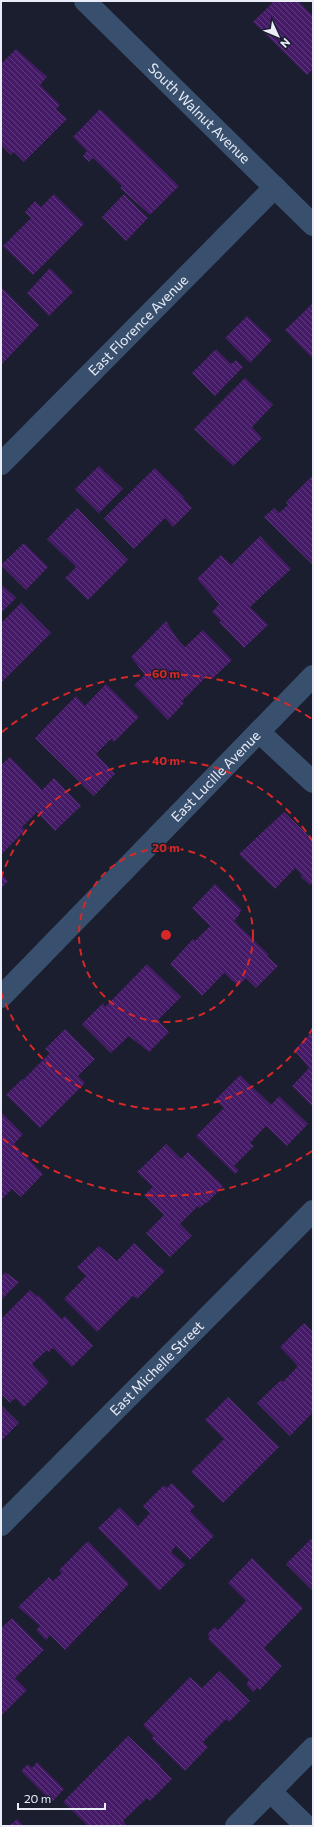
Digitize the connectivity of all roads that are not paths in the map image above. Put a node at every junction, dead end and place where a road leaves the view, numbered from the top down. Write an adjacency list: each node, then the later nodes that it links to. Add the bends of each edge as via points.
1 (85, 1): 2 (street, South Walnut Avenue)
2 (275, 187): 3 (street, South Walnut Avenue); 4 (street, East Florence Avenue)
3 (313, 225)
4 (1, 464)
5 (313, 676): 6 (street, East Lucille Avenue)
6 (259, 732): 7 (street); 8 (street, East Lucille Avenue)
7 (313, 782)
8 (1, 997)
9 (313, 1211): 10 (street, East Michelle Street)
10 (1, 1525)
11 (313, 1748): 12 (street)
12 (270, 1791): 13 (street); 14 (street)
13 (236, 1826)
14 (306, 1826)

